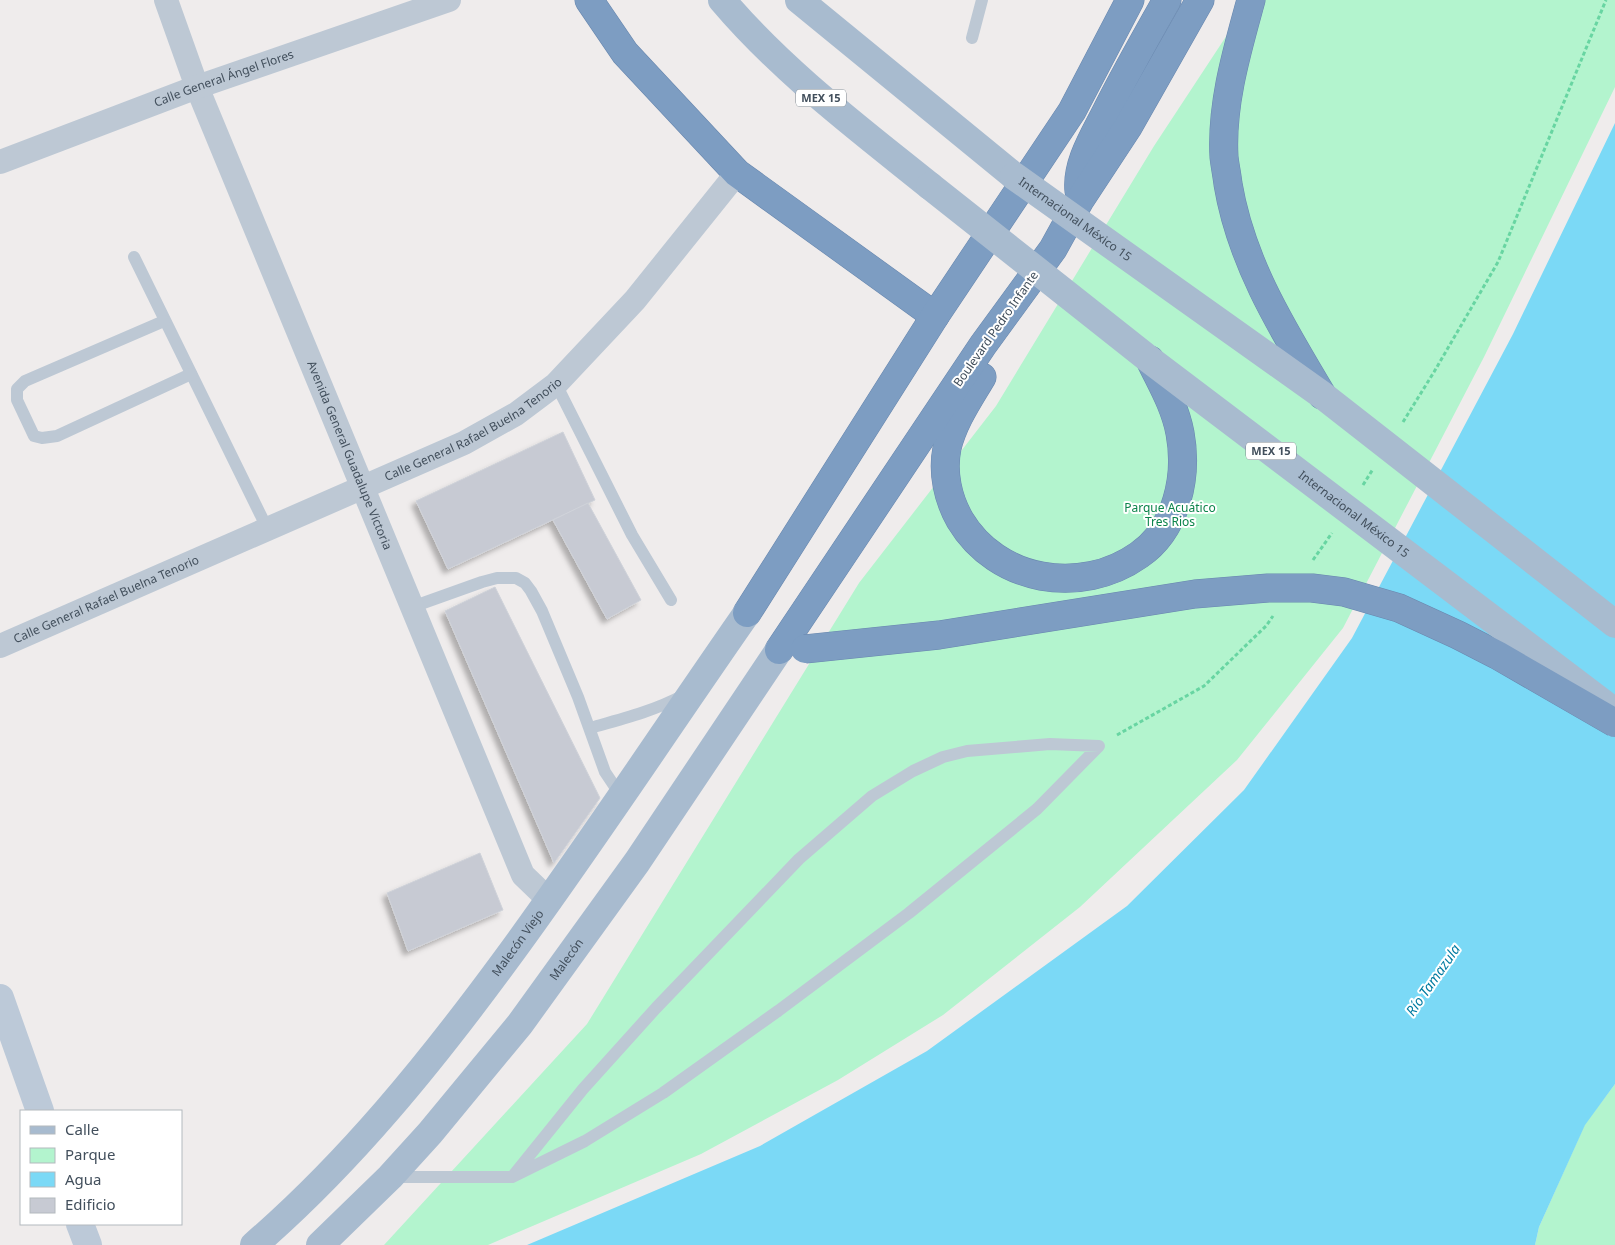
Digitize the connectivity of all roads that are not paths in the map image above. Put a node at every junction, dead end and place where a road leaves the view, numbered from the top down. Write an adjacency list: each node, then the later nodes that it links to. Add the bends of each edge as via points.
1 (166, 0): 12 (street, Avenida General Guadalupe Victoria)
2 (449, 0): 12 (street, Calle General Ángel Flores)
3 (589, 0): 14 (highway, via 625,53)
4 (722, 0): 20 (main road, Internacional México 15 / MEX 15, bridge, via 746,29 810,88)
5 (799, 0): 23 (main road, Internacional México 15, bridge, via 1014,176)
6 (982, 0): 11 (lane)
7 (1130, 0): 18 (highway, via 1072,111)
8 (1167, 0): 15 (highway, via 1089,146 1079,173)
9 (1200, 0): 15 (highway, Boulevard Pedro Infante, via 1128,127)
10 (1251, 0): 23 (highway, via 1229,86 1226,118 1224,158 1232,204 1256,277)
11 (972, 38)
12 (197, 87): 13 (street, Calle General Ángel Flores); 24 (street, Avenida General Guadalupe Victoria)
13 (0, 162)
14 (737, 173): 18 (highway); 22 (street, Calle General Rafael Buelna Tenorio, via 635,300)
15 (1079, 194): 16 (highway, Boulevard Pedro Infante)
16 (1053, 249): 20 (highway, via 952,431 947,448 946,483 953,508 969,535 981,547 1000,562 1019,570 1044,578 1066,579 1114,569 1139,555 1156,539 1177,501 1183,458 1173,407); 31 (highway, Boulevard Pedro Infante, via 982,346)
17 (134, 257): 19 (lane)
18 (935, 316): 28 (highway)
19 (164, 321): 21 (lane); 21 (lane, via 25,381 17,389 17,400 34,436 58,436)
20 (1150, 360): 33 (main road, Internacional México 15 / MEX 15, bridge)
21 (191, 374): 25 (lane)
22 (556, 384): 24 (street, Calle General Rafael Buelna Tenorio, via 516,414 464,443); 26 (lane, via 632,535)
23 (1322, 395): 29 (main road, Internacional México 15, bridge)
24 (363, 488): 25 (street, Calle General Rafael Buelna Tenorio); 27 (street, Avenida General Guadalupe Victoria)
25 (268, 530): 30 (street, Calle General Rafael Buelna Tenorio)
26 (671, 600)
27 (412, 607): 35 (lane, via 497,578 516,578 525,583 542,611); 37 (street, Avenida General Guadalupe Victoria, via 523,875)
28 (747, 613): 32 (main road, Malecón Viejo)
29 (1615, 624)
30 (0, 646)
31 (792, 650): 34 (highway, bridge, via 939,634 1195,594 1312,588 1344,592 1399,608 1498,655); 40 (main road, Malecón, via 520,1024)
32 (694, 690): 35 (lane, via 670,703); 36 (main road, Malecón Viejo)
33 (1615, 712)
34 (1615, 723)
35 (590, 728): 36 (lane, via 605,772)
36 (621, 796): 37 (main road, Malecón Viejo)
37 (550, 901): 44 (main road, Malecón Viejo, via 415,1079 332,1171)
38 (0, 998): 39 (main road)
39 (40, 1110)
40 (390, 1176): 41 (lane); 45 (main road, Malecón)
41 (512, 1177): 41 (lane, via 585,1141 663,1093 794,1000 909,914 1037,809 1099,746 1050,744 967,751 943,757 913,771 872,796 799,859 656,1008 583,1089)
42 (80, 1225): 43 (main road)
43 (88, 1245)
44 (254, 1245)
45 (320, 1245)

